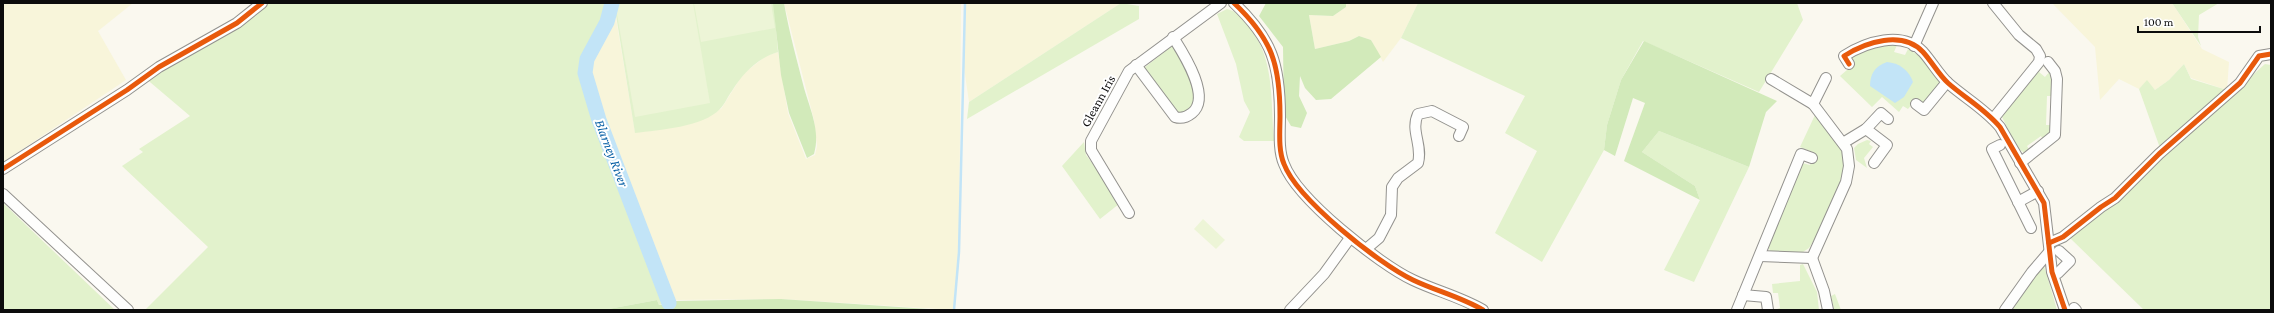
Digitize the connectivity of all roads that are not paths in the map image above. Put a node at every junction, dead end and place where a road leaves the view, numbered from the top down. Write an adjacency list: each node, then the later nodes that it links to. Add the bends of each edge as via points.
1 (262, 3): 26 (street, via 237,23 159,67)
2 (1221, 3): 6 (street, Gleann Iris)
3 (1234, 3): 32 (street, via 1264,36 1274,56 1283,163 1289,175)
4 (1933, 3): 7 (street)
5 (1993, 3): 18 (street, via 2012,28 2036,49 2040,56 2039,62)
6 (1173, 37): 11 (street, Gleann Iris); 11 (street, via 1183,51 1199,94 1197,106 1189,115 1183,118 1175,117)
7 (1914, 46): 10 (street, via 1904,42 1871,42 1844,56); 14 (street, via 1922,51)
8 (2271, 54): 33 (street, via 2259,56 2240,83 2159,154 2115,198 2100,207)
9 (2048, 62): 25 (street, via 2057,79 2055,135)
10 (1849, 64)
11 (1136, 65): 30 (street, Gleann Iris, via 1130,71 1090,146)
12 (1826, 78): 15 (street)
13 (1771, 79): 15 (street)
14 (1947, 82): 16 (street, via 1924,110); 18 (street)
15 (1813, 104): 21 (street)
16 (1916, 104)
17 (1888, 119): 19 (street, via 1881,114)
18 (1994, 119): 25 (street)
19 (1866, 129): 21 (street); 24 (street, via 1888,145)
20 (1459, 136): 34 (street, via 1462,127 1432,111 1418,114 1414,129 1420,147 1418,163 1398,178 1392,187 1391,215 1378,238)
21 (1843, 143): 36 (street, via 1847,149 1849,166 1846,182)
22 (2000, 145): 29 (street, via 1992,149)
23 (1812, 158): 35 (street, via 1801,154)
24 (1874, 163)
25 (2020, 163): 27 (street)
26 (3, 169)
27 (2038, 191): 29 (street); 33 (street, via 2044,204)
28 (3, 194): 40 (street)
29 (2018, 202): 31 (street)
30 (1129, 213)
31 (2031, 228)
32 (1350, 238): 34 (street); 41 (street, via 1324,274)
33 (2053, 248): 37 (street); 37 (street, via 2070,261 2058,273); 46 (street)
34 (1366, 249): 42 (street, via 1413,280)
35 (1760, 256): 36 (street); 38 (street)
36 (1812, 258): 45 (street)
37 (2053, 274): 39 (street)
38 (1743, 295): 43 (street); 44 (street, via 1766,297)
39 (2072, 309)
40 (128, 310)
41 (1290, 310)
42 (1483, 310)
43 (1737, 310)
44 (1768, 310)
45 (1828, 310)
46 (2005, 310)

